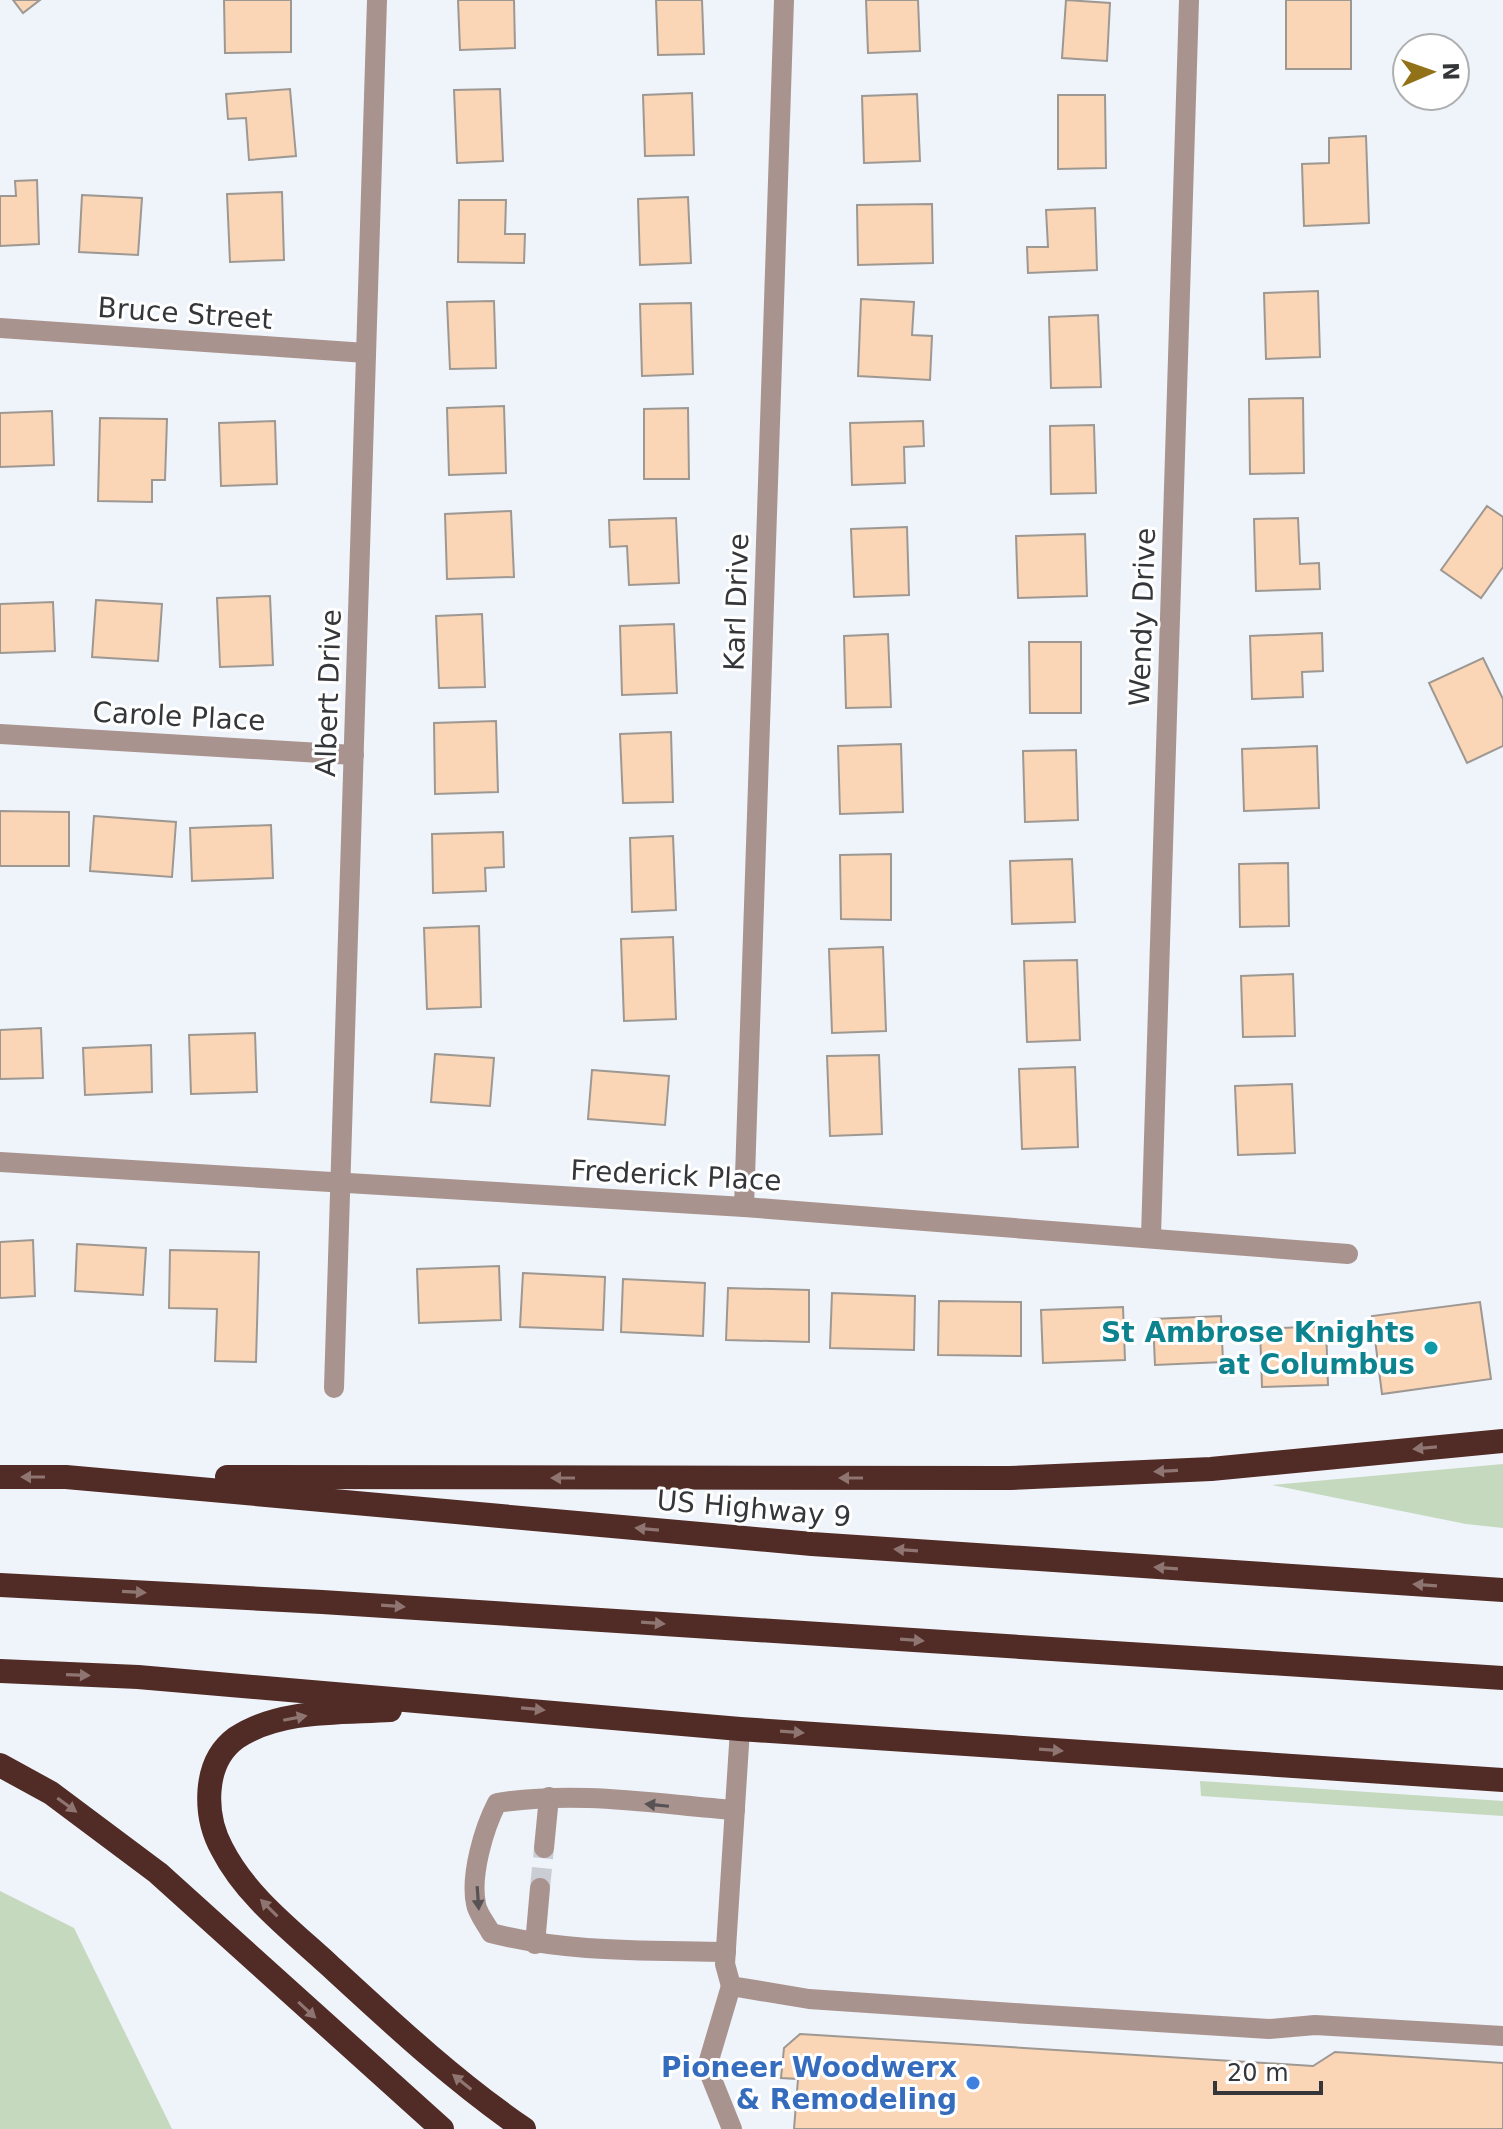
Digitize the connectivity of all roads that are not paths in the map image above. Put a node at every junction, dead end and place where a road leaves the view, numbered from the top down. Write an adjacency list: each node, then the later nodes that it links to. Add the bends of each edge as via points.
1 (377, 0): 5 (street, Albert Drive)
2 (784, 0): 10 (street, Karl Drive)
3 (1189, 0): 11 (street, Wendy Drive)
4 (0, 328): 5 (street, Bruce Street)
5 (366, 353): 7 (street, Albert Drive)
6 (0, 734): 7 (street, Carole Place)
7 (354, 755): 9 (street, Albert Drive)
8 (0, 1162): 9 (street, Frederick Place)
9 (340, 1184): 10 (street, Frederick Place); 13 (street, Albert Drive)
10 (744, 1207): 11 (street, Frederick Place)
11 (1151, 1236): 12 (street, Frederick Place)
12 (1348, 1254)
13 (334, 1388)
14 (1503, 1441): 16 (highway, one-way to 16, via 1211,1469 1010,1478)
15 (0, 1477): 16 (highway, US Highway 9, one-way to 15)
16 (66, 1477): 18 (highway, US Highway 9, one-way to 16, via 812,1544)
17 (0, 1585): 20 (highway, one-way to 20)
18 (1503, 1590)
19 (0, 1671): 21 (highway, one-way to 21)
20 (1503, 1678)
21 (479, 1704): 22 (highway, one-way to 22); 34 (highway, one-way to 21, via 417,2046 269,1909 222,1850 209,1810 210,1781 219,1758 235,1739 261,1725 302,1716)
22 (740, 1729): 24 (highway, one-way to 24); 26 (street)
23 (0, 1765): 33 (highway, one-way to 33, via 51,1793 158,1873)
24 (1503, 1780)
25 (549, 1797): 26 (street, one-way to 25, via 585,1795); 27 (street); 29 (street, one-way to 29, via 497,1803 484,1828 478,1868 475,1905 491,1933)
26 (735, 1810): 30 (street)
27 (544, 1848)
28 (540, 1888): 29 (street)
29 (535, 1944): 30 (street)
30 (726, 1952): 31 (street)
31 (731, 1986): 32 (street, via 809,1999 1029,2014); 35 (street, via 707,2067)
32 (1503, 2036)
33 (442, 2129)
34 (524, 2129)
35 (732, 2129)

